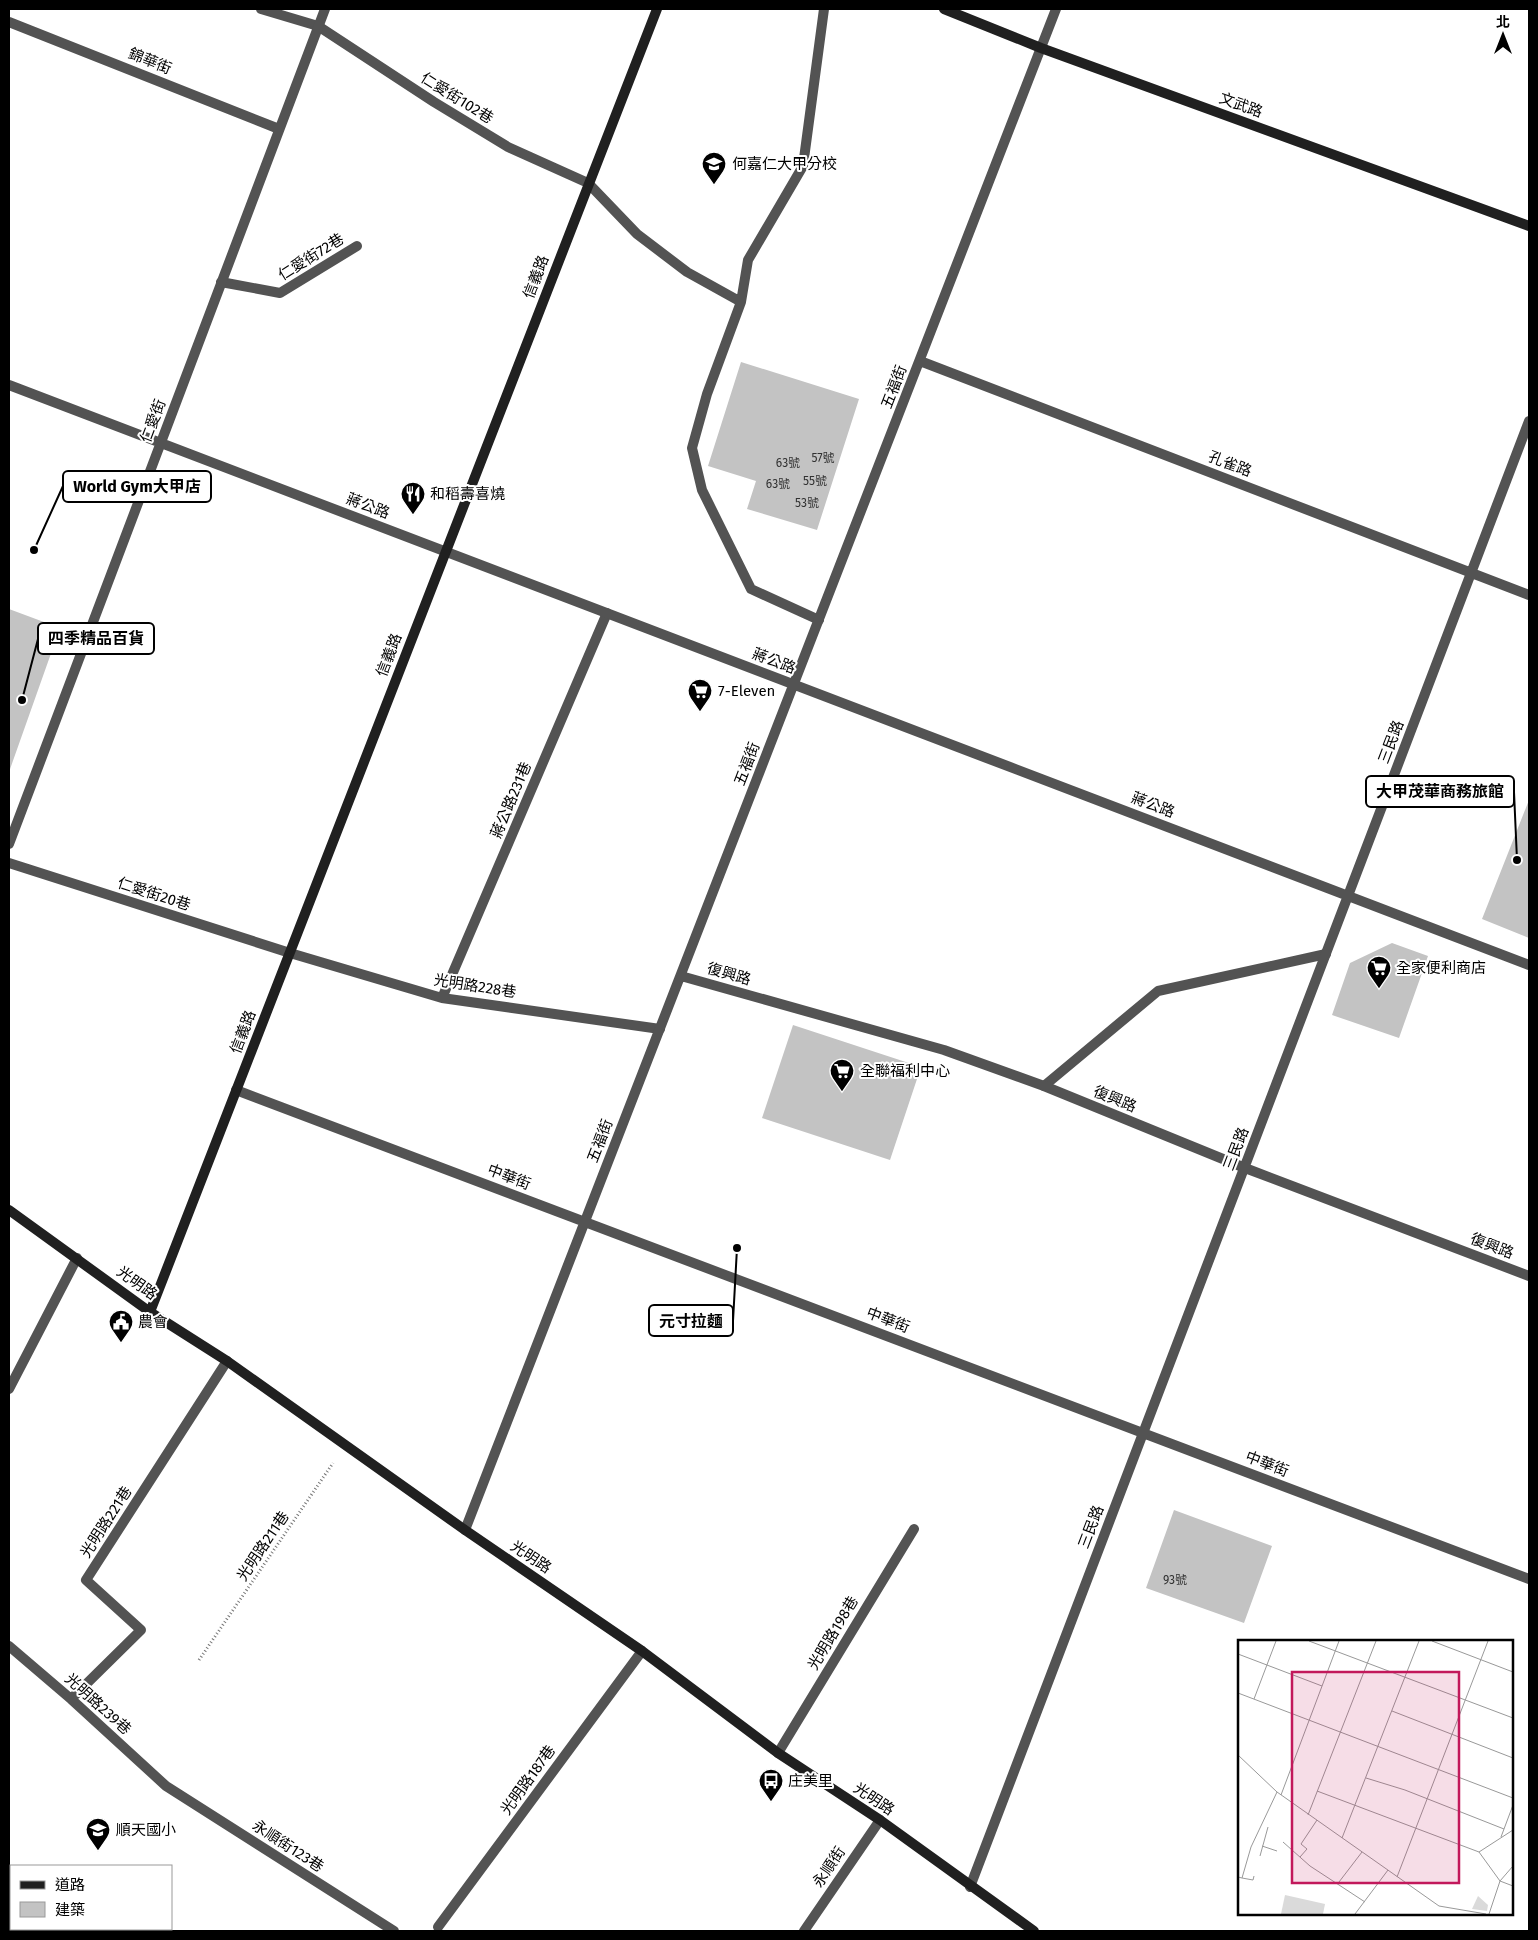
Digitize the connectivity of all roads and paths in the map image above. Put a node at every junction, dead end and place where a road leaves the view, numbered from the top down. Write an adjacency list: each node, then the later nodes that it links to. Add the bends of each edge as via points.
1 (261, 9): 8 (street, 仁愛街102巷)
2 (325, 9): 8 (street, 仁愛街)
3 (657, 9): 11 (street, 信義路)
4 (824, 9): 15 (street, via 803,166 748,260)
5 (944, 9): 9 (street, 文武路)
6 (1056, 9): 9 (street, 五福街)
7 (9, 22): 10 (street, 錦華街)
8 (318, 26): 10 (street, 仁愛街); 11 (street, 仁愛街102巷, via 508,147)
9 (1041, 48): 12 (street, 文武路); 16 (street, 五福街)
10 (279, 129): 14 (street, 仁愛街)
11 (588, 183): 15 (street, via 637,234 687,272); 20 (street, 信義路)
12 (1529, 226)
13 (357, 246): 14 (street, 仁愛街72巷, via 280,293)
14 (221, 282): 19 (street, 仁愛街)
15 (741, 302): 24 (street, via 707,394 692,448 702,490 751,589)
16 (920, 361): 21 (street, 孔雀路); 24 (street, 五福街)
17 (9, 385): 19 (street, 蔣公路)
18 (1529, 421): 21 (street, 三民路)
19 (160, 443): 20 (street, 蔣公路); 26 (street, 仁愛街)
20 (445, 552): 23 (street, 蔣公路); 29 (street, 信義路)
21 (1471, 573): 22 (street, 孔雀路); 28 (street, 三民路)
22 (1529, 595)
23 (607, 613): 25 (street, 蔣公路); 33 (street, 蔣公路231巷)
24 (819, 620): 25 (street, 五福街)
25 (794, 684): 28 (street, 蔣公路); 32 (street, 五福街)
26 (9, 844)
27 (9, 863): 29 (street, 仁愛街20巷)
28 (1348, 896): 30 (street, 三民路); 31 (street, 蔣公路)
29 (290, 953): 33 (street, 光明路228巷); 36 (street, 信義路)
30 (1326, 954): 35 (street, via 1158,991); 37 (street, 三民路)
31 (1529, 965)
32 (681, 976): 34 (street, 五福街); 35 (street, 復興路, via 944,1050)
33 (442, 998): 34 (street, 光明路228巷)
34 (660, 1029): 39 (street, 五福街)
35 (1044, 1086): 37 (street, 復興路)
36 (236, 1090): 39 (street, 中華街); 42 (street, 信義路)
37 (1245, 1168): 41 (street, 復興路); 45 (street, 三民路)
38 (9, 1210): 40 (street, 光明路)
39 (585, 1222): 45 (street, 中華街); 48 (street, 五福街)
40 (77, 1258): 42 (street, 光明路); 44 (street)
41 (1529, 1276)
42 (150, 1312): 43 (street, 光明路)
43 (228, 1361): 46 (street, 光明路); 53 (street, 光明路221巷, via 86,1580 141,1630)
44 (9, 1389)
45 (1143, 1433): 49 (street, 中華街); 57 (street, 三民路)
46 (346, 1444): 48 (street, 光明路); 52 (path, 光明路211巷)
47 (914, 1529): 54 (street, 光明路198巷)
48 (465, 1530): 51 (street, 光明路)
49 (1529, 1579)
50 (9, 1646): 53 (street, 光明路239巷)
51 (642, 1651): 54 (street, 光明路); 58 (street, 光明路187巷)
52 (199, 1660)
53 (71, 1699): 55 (street, 光明路239巷)
54 (778, 1753): 56 (street, 光明路)
55 (166, 1786): 59 (street, 永順街123巷)
56 (880, 1820): 57 (street, 光明路); 60 (street, 永順街)
57 (970, 1887): 61 (street, 光明路)
58 (438, 1927)
59 (394, 1931)
60 (804, 1931)
61 (1034, 1931)

